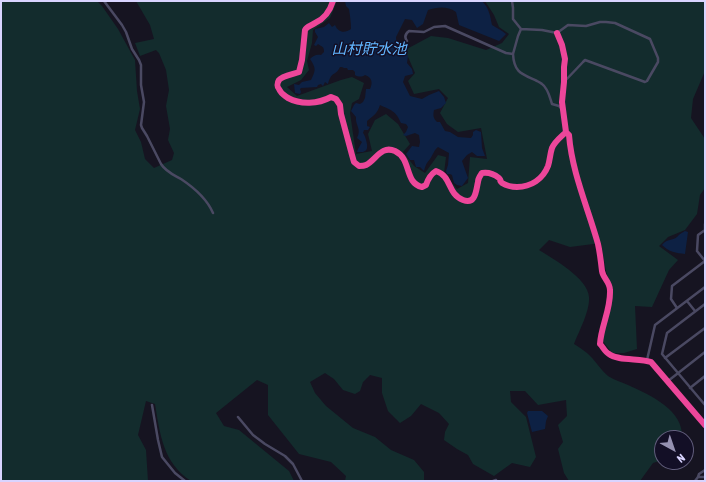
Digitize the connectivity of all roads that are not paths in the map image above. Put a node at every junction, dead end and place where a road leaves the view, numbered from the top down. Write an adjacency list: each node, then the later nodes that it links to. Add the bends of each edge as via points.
1 (104, 1): 11 (street, via 122,25 141,65 144,102 142,128 166,171 183,180 202,196)
2 (333, 1): 10 (street, via 323,18 305,30 299,72 280,79 278,86 283,95 295,101 308,103 320,102 331,97 336,99 340,105 354,162 359,166 365,166 382,152 394,150 405,160 412,182 417,186 426,185 433,173 438,171 447,179 455,196 467,201 474,197 482,173 490,173 509,186 521,187 538,180 548,165 552,147)
3 (512, 1): 4 (street, via 513,19)
4 (522, 29): 5 (street); 7 (street)
5 (557, 33): 8 (street, via 565,59); 8 (street, via 568,25 586,26 600,22 615,24 650,39 658,58 645,82 585,60)
6 (407, 41): 7 (street, via 405,38 409,31 424,32 442,26)
7 (514, 54): 9 (street, via 514,61 520,73 543,84 552,104)
8 (564, 82): 9 (street)
9 (564, 110): 10 (street)
10 (566, 132): 23 (street, via 569,135 576,174 598,245 602,274 610,290 600,344 610,356)
11 (212, 213)
12 (705, 224): 13 (street)
13 (705, 229): 14 (street, via 698,235 697,250)
14 (705, 262): 18 (street, via 672,288 671,299)
15 (705, 287): 16 (street)
16 (687, 301): 18 (street); 19 (street)
17 (705, 304): 19 (street)
18 (677, 308): 23 (street, via 655,325)
19 (695, 311): 22 (street, via 667,333 662,354)
20 (705, 328): 22 (street)
21 (705, 352): 24 (street)
22 (665, 358): 24 (street)
23 (647, 360): 26 (street)
24 (678, 373): 26 (street); 27 (street)
25 (705, 376): 27 (street)
26 (668, 381): 32 (street)
27 (690, 388): 28 (street)
28 (704, 403)
29 (152, 405): 37 (street, via 162,457 174,473)
30 (238, 417): 38 (street, via 253,435 285,456 293,464)
31 (705, 417): 32 (street)
32 (701, 420): 33 (street)
33 (705, 425)
34 (705, 470): 35 (street)
35 (698, 477): 36 (street); 39 (street)
36 (705, 477)
37 (185, 481)
38 (302, 481)
39 (696, 481)

